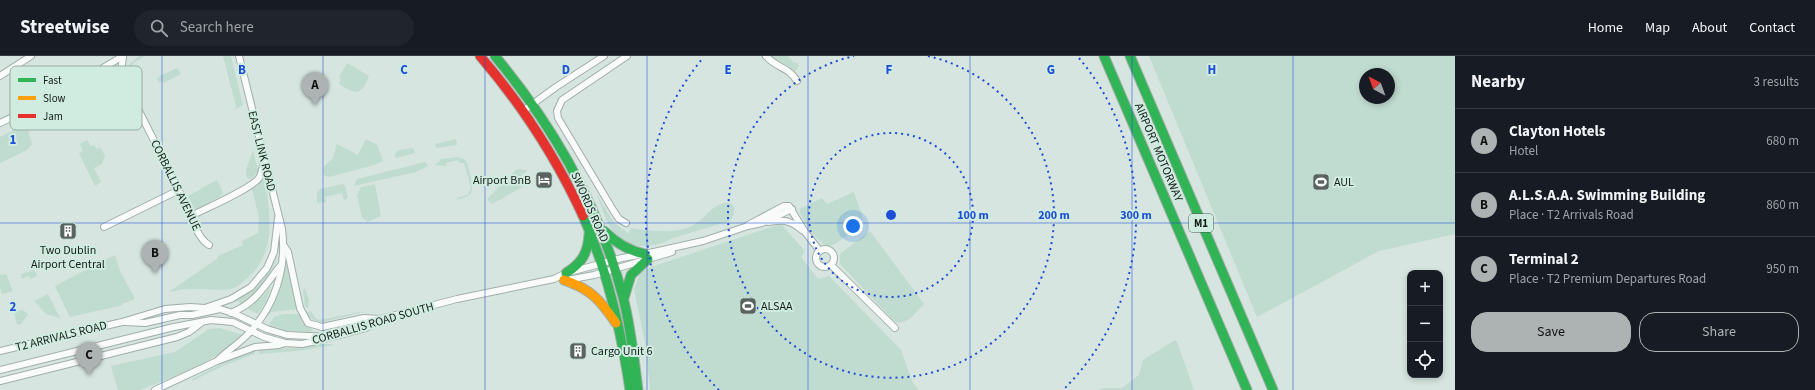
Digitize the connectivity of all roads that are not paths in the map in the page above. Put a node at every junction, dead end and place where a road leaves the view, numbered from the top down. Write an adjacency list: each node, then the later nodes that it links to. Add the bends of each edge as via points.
1 (31, 56): 11 (street)
2 (123, 56): 12 (street); 13 (street, CORBALLIS AVENUE)
3 (239, 56): 22 (street, EAST LINK ROAD)
4 (480, 56): 18 (main road, SWORDS ROAD)
5 (495, 56): 17 (main road, SWORDS ROAD)
6 (604, 56): 17 (street)
7 (626, 56): 27 (street, via 562,100 557,111 558,118 613,210 619,219)
8 (766, 56): 16 (street, via 773,63 789,71)
9 (1104, 56): 62 (main road, AIRPORT MOTORWAY / M1)
10 (1130, 56): 63 (main road, AIRPORT MOTORWAY / M1)
11 (16, 66)
12 (106, 66)
13 (121, 66)
14 (10, 70): 15 (street)
15 (0, 76)
16 (797, 81)
17 (532, 104): 18 (street); 31 (main road, SWORDS ROAD, via 566,158)
18 (523, 111): 32 (main road, SWORDS ROAD, via 565,178)
19 (142, 117): 23 (street, CORBALLIS AVENUE)
20 (10, 118): 21 (street)
21 (0, 123)
22 (265, 161): 25 (street, via 255,182); 26 (street, EAST LINK ROAD)
23 (179, 190): 25 (street, CORBALLIS AVENUE); 30 (street)
24 (792, 209): 28 (street); 29 (street, via 784,206); 33 (street)
25 (191, 216): 34 (street, CORBALLIS AVENUE)
26 (278, 218): 35 (street, EAST LINK ROAD); 48 (street, T2 ARRIVALS ROAD, via 274,252 267,268 256,282 237,296 205,308 165,309)
27 (626, 223)
28 (762, 223): 29 (street); 33 (street, via 789,221)
29 (748, 226): 37 (street, CORBALLIS ROAD SOUTH)
30 (104, 227)
31 (600, 227): 37 (main road, via 623,248); 39 (main road, SWORDS ROAD)
32 (590, 231): 41 (main road, SWORDS ROAD); 42 (main road, via 587,254)
33 (805, 232): 36 (street)
34 (209, 245)
35 (284, 246): 38 (street, EAST LINK ROAD); 45 (street, EAST LINK ROAD, via 288,252 300,308 308,323 322,327 364,318)
36 (820, 251): 40 (street, via 826,249 831,252 834,260); 40 (street, via 816,258 818,264 826,267)
37 (647, 257): 39 (street, CORBALLIS ROAD SOUTH, via 630,256); 43 (main road, via 631,275)
38 (282, 264): 44 (street, via 262,292); 49 (street, EAST LINK ROAD, via 275,294)
39 (614, 264): 41 (street, CORBALLIS ROAD SOUTH); 43 (main road, SWORDS ROAD)
40 (831, 265): 51 (street)
41 (603, 268): 42 (street, CORBALLIS ROAD SOUTH); 50 (main road, SWORDS ROAD)
42 (565, 277): 45 (street, CORBALLIS ROAD SOUTH, via 457,299); 50 (main road, via 591,291 601,300)
43 (624, 299): 61 (main road, SWORDS ROAD)
44 (233, 313): 46 (street); 48 (street, T2 ARRIVALS ROAD, via 220,309 145,322); 49 (street)
45 (380, 319): 53 (street, CORBALLIS ROAD SOUTH, via 366,328)
46 (211, 320): 47 (street); 52 (street, via 233,322)
47 (203, 321): 57 (street); 58 (street, via 189,332 177,337)
48 (122, 322): 55 (street, T2 ARRIVALS ROAD)
49 (256, 324): 52 (street, CORBALLIS ROAD SOUTH); 53 (street, via 287,335)
50 (619, 328): 60 (main road, SWORDS ROAD)
51 (895, 328)
52 (251, 330): 54 (street); 56 (street, CORBALLIS ROAD SOUTH)
53 (331, 337): 54 (street, CORBALLIS ROAD SOUTH, via 302,344)
54 (285, 344): 56 (street, CORBALLIS ROAD SOUTH, via 255,347)
55 (0, 351)
56 (217, 361): 59 (street, CORBALLIS ROAD SOUTH)
57 (0, 370)
58 (0, 381)
59 (155, 390)
60 (630, 390)
61 (638, 390)
62 (1247, 390)
63 (1273, 390)

